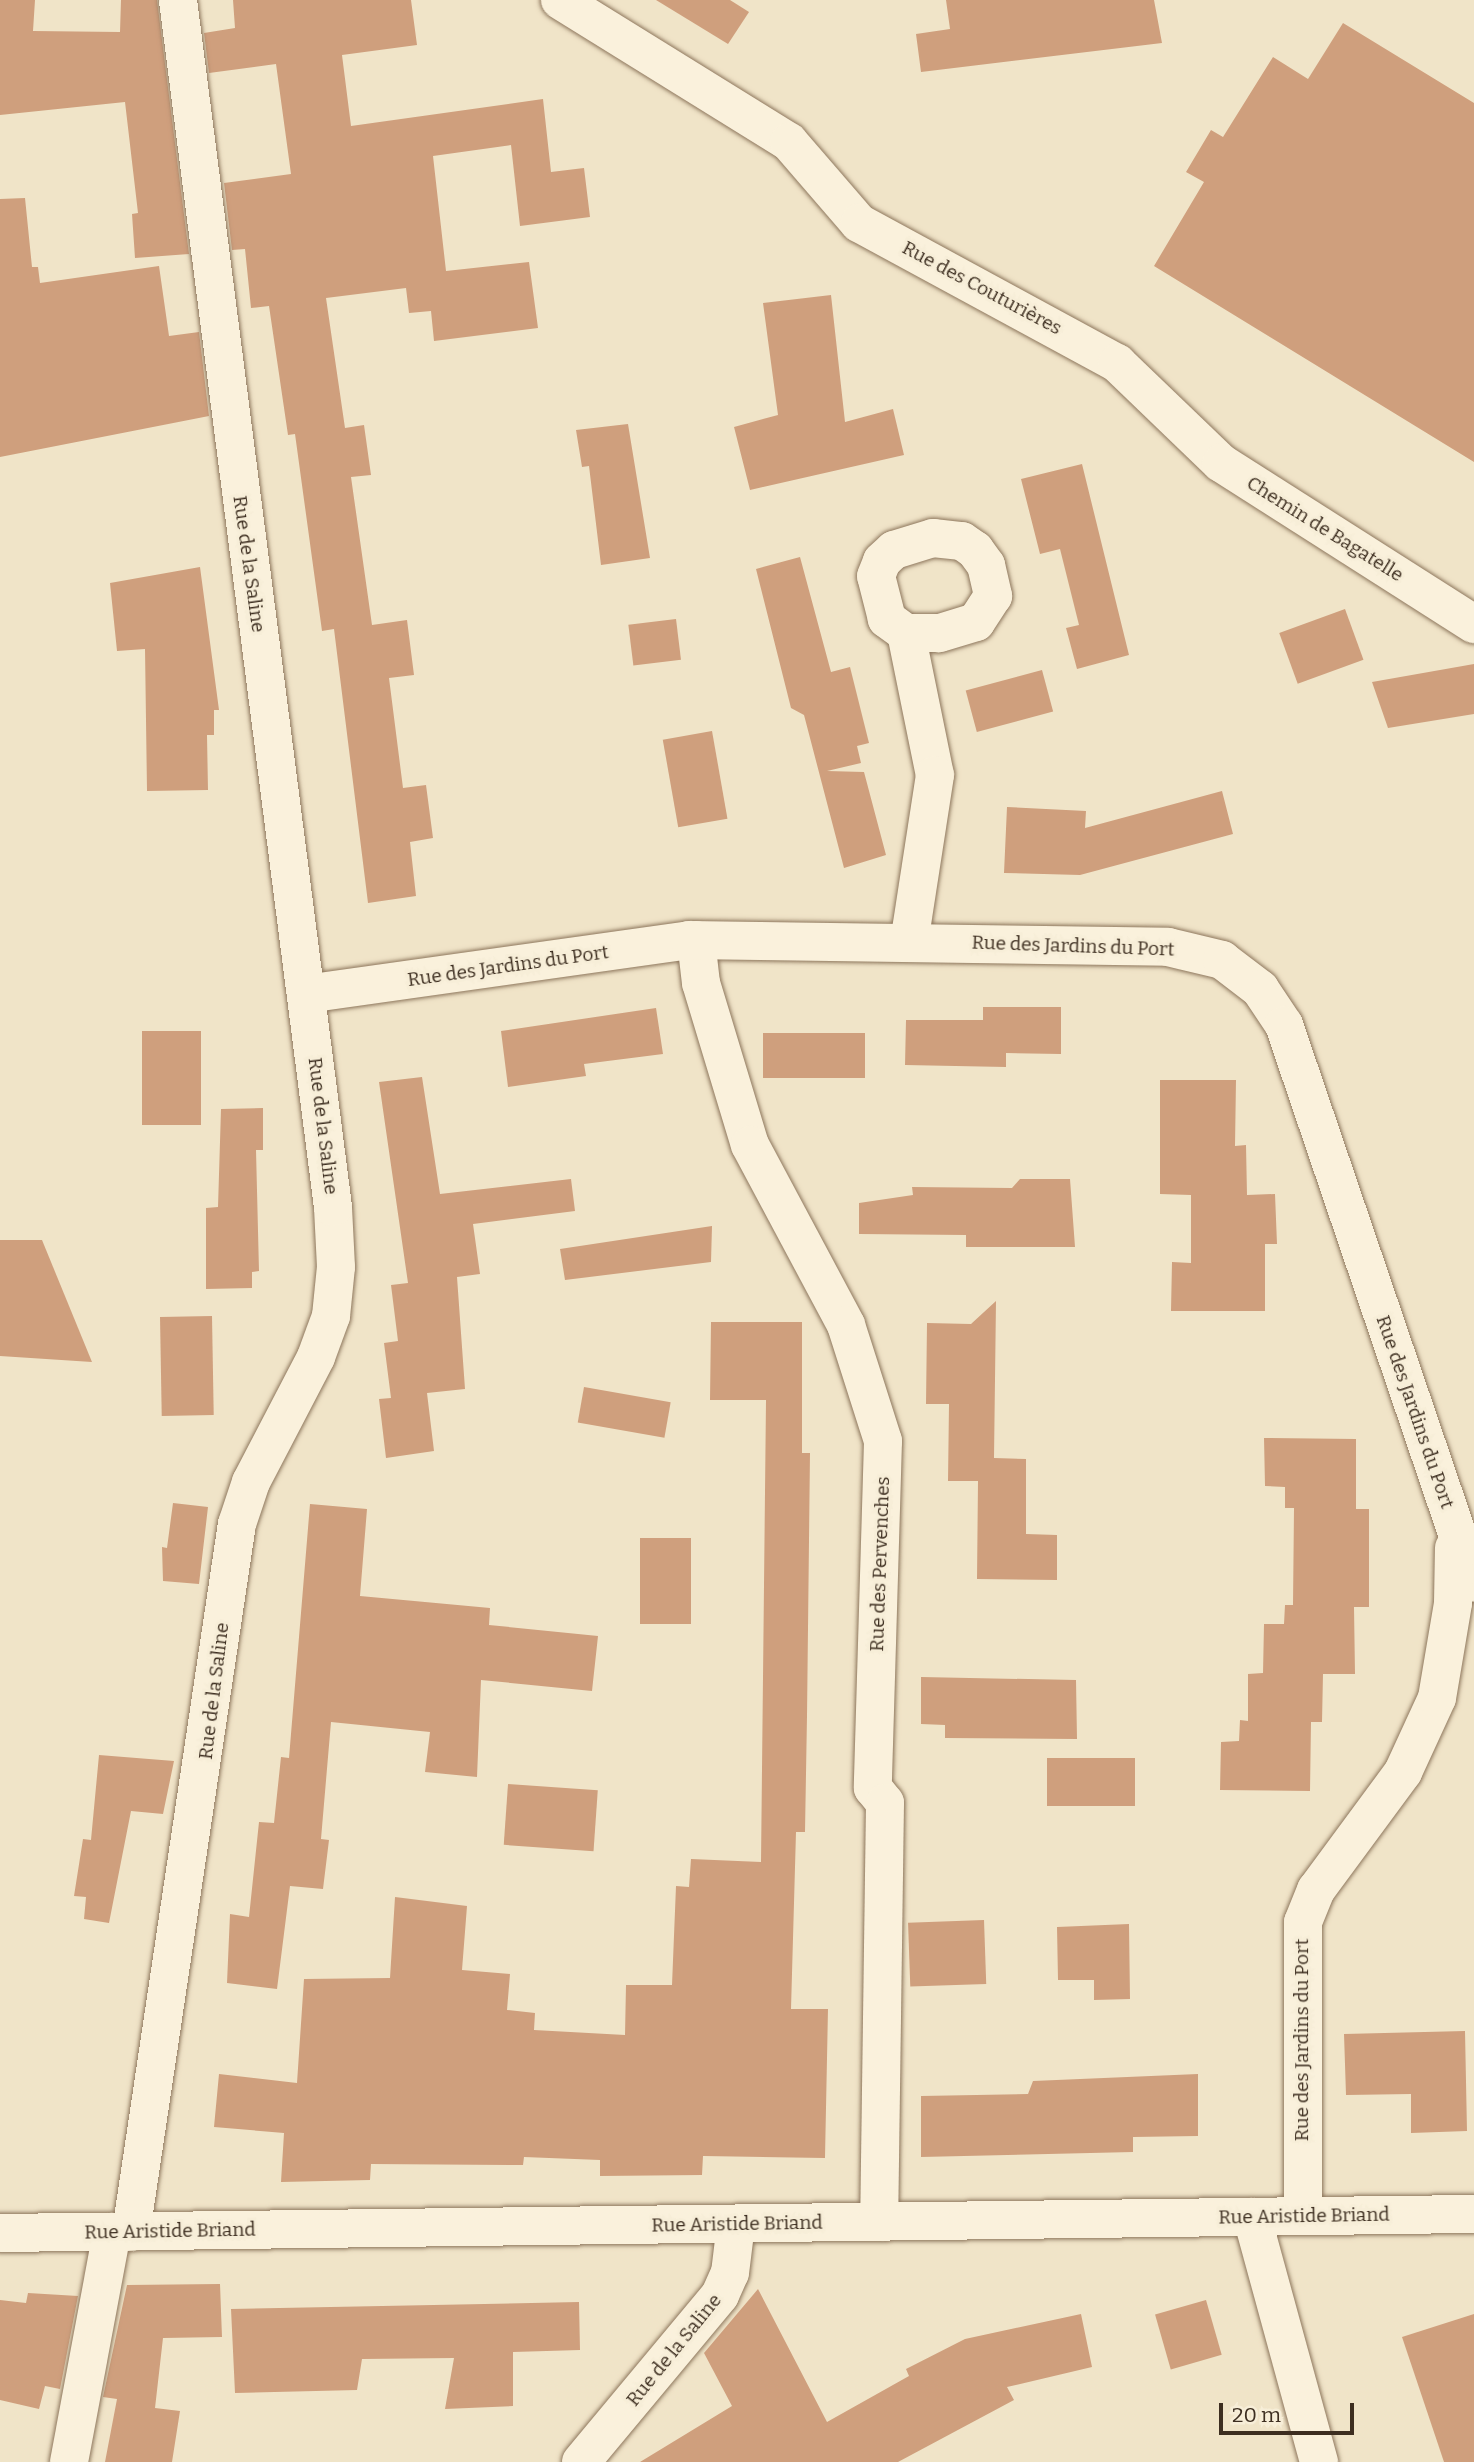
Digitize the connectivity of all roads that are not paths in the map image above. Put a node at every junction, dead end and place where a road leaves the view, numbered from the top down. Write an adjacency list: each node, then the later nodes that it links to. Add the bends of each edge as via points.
1 (178, 0): 8 (street, Rue de la Saline)
2 (560, 0): 3 (street, Rue des Couturières, via 789,142 859,223 1117,363)
3 (1185, 424): 4 (street, Chemin de Bagatelle, via 1221,464)
4 (1474, 624)
5 (906, 633): 7 (street, via 935,775)
6 (696, 940): 7 (street, Rue des Jardins du Port); 8 (street, Rue des Jardins du Port); 14 (street, Rue des Pervenches, via 701,983 751,1145 846,1325 883,1441 873,1788 885,1803)
7 (909, 942): 9 (street, Rue des Jardins du Port, via 1168,947 1222,960 1260,989 1288,1036)
8 (306, 994): 16 (street, Rue de la Saline, via 333,1207 331,1316 316,1357 250,1482 237,1524)
9 (1454, 1527): 10 (street, Rue des Jardins du Port); 12 (street, Rue des Jardins du Port, via 1453,1603 1437,1698 1403,1772 1316,1890 1303,1922)
10 (1474, 1583)
11 (1474, 2214): 12 (street, Rue Aristide Briand)
12 (1303, 2216): 13 (street, Rue Aristide Briand)
13 (1252, 2217): 14 (street, Rue Aristide Briand); 20 (street)
14 (879, 2222): 15 (street, Rue Aristide Briand)
15 (736, 2224): 16 (street, Rue Aristide Briand); 19 (street, Rue de la Saline, via 730,2273 720,2295)
16 (122, 2232): 17 (street, Rue Aristide Briand); 18 (street, Rue de la Saline)
17 (0, 2233)
18 (69, 2462)
19 (581, 2462)
20 (1319, 2462)

